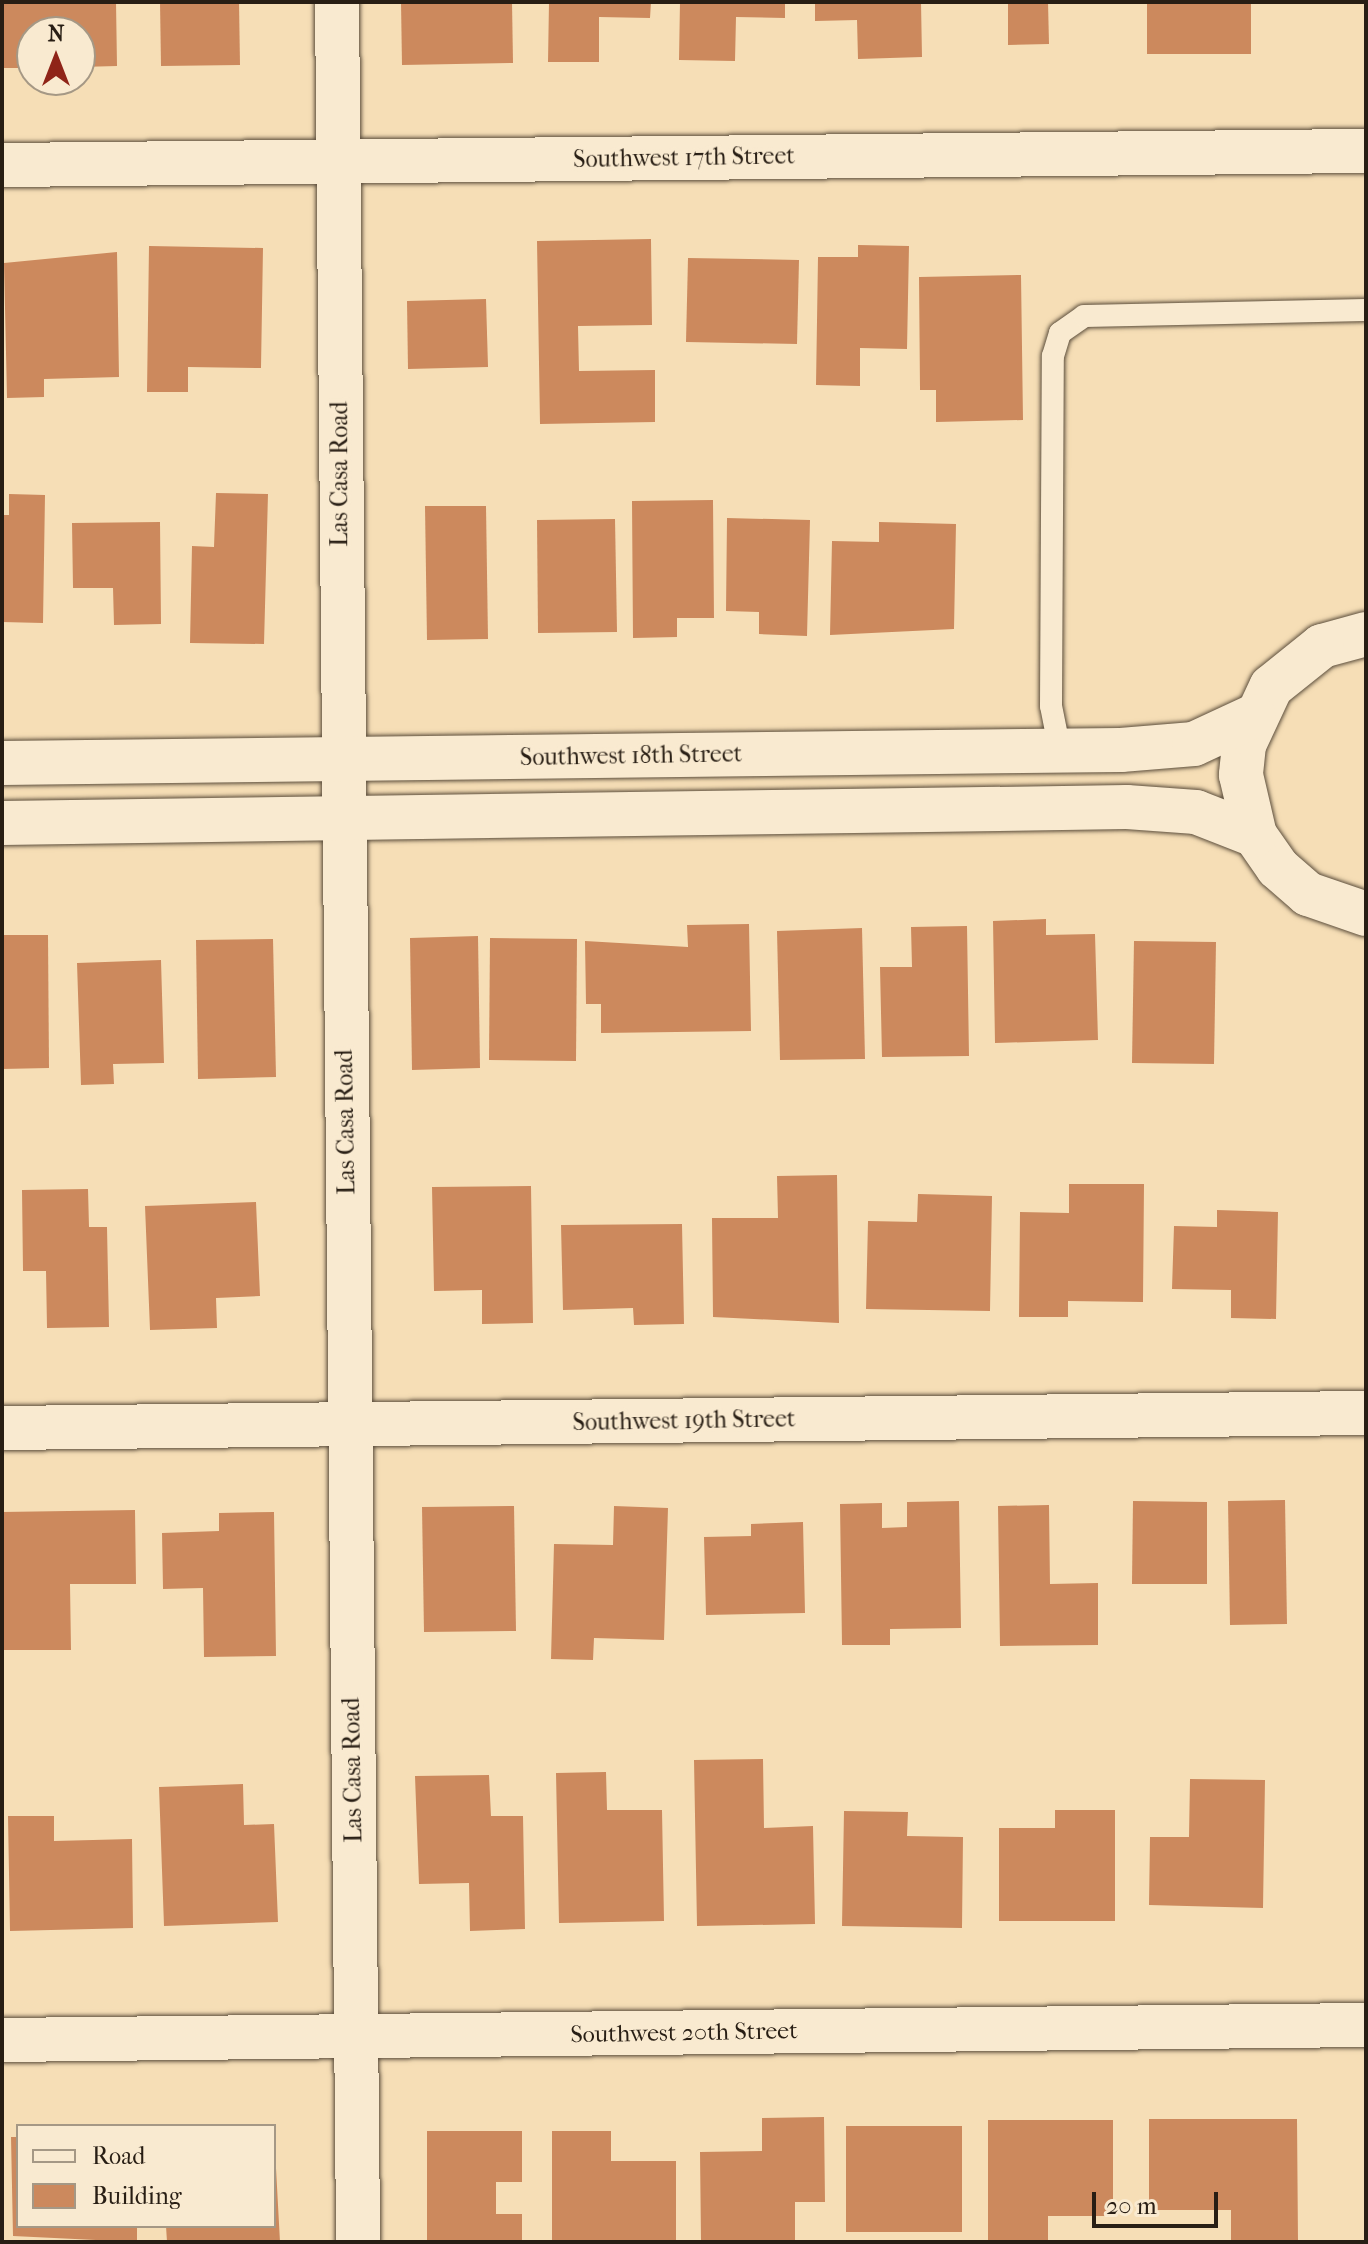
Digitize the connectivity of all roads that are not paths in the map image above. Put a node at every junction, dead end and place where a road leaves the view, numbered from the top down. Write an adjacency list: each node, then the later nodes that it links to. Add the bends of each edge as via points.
1 (337, 2): 3 (street, Las Casa Road)
2 (1366, 151): 3 (street, Southwest 17th Street)
3 (338, 161): 4 (street, Southwest 17th Street); 9 (street, Las Casa Road)
4 (2, 165)
5 (1366, 310): 8 (lane, via 1084,316 1060,333 1053,356 1051,706)
6 (1366, 634): 7 (street, via 1322,646 1295,664)
7 (1254, 716): 8 (street, Southwest 18th Street, via 1194,744); 14 (street, via 1241,775)
8 (1060, 751): 9 (street, Southwest 18th Street); 11 (street)
9 (341, 759): 10 (street, Southwest 18th Street); 12 (street, Las Casa Road)
10 (2, 763)
11 (1060, 807): 12 (street); 14 (street, via 1196,812)
12 (342, 817): 13 (street); 17 (street, Las Casa Road)
13 (2, 823)
14 (1255, 835): 15 (street, via 1308,894)
15 (1366, 914)
16 (1366, 1413): 17 (street, Southwest 19th Street)
17 (350, 1424): 18 (street, Southwest 19th Street); 20 (street, Las Casa Road)
18 (2, 1428)
19 (1366, 2025): 20 (street, Southwest 20th Street)
20 (356, 2036): 21 (street, Southwest 20th Street); 22 (street, Las Casa Road)
21 (2, 2040)
22 (358, 2242)

